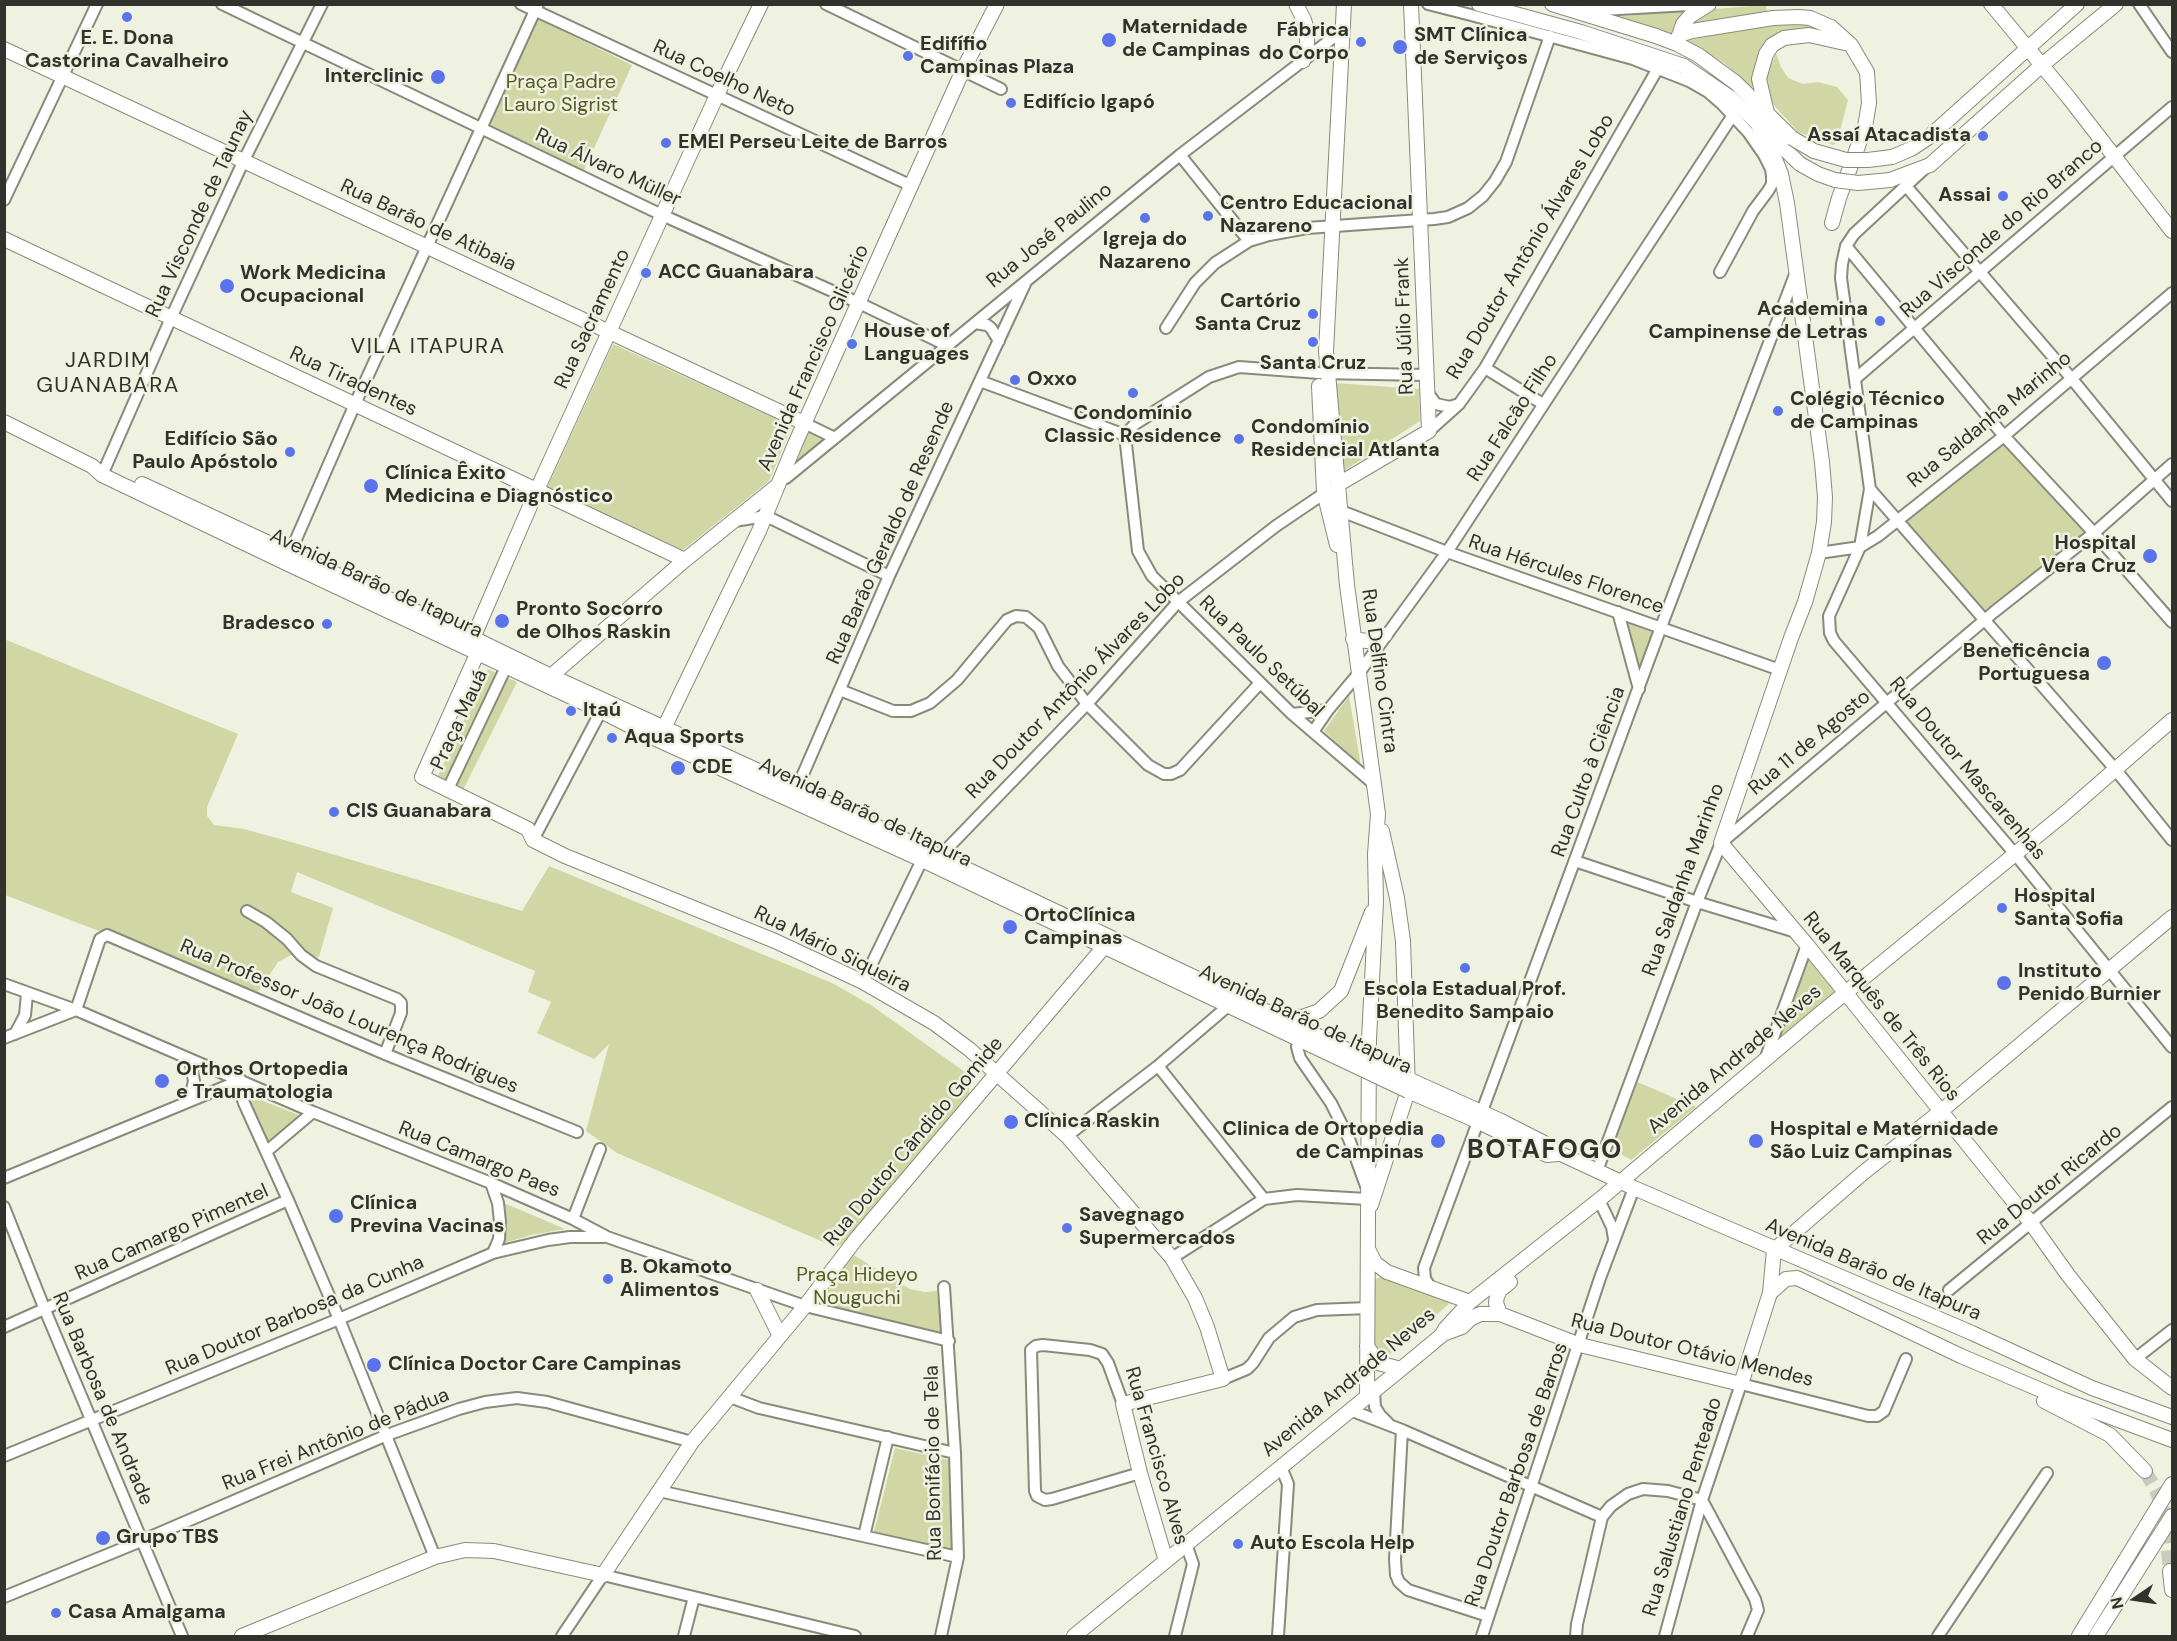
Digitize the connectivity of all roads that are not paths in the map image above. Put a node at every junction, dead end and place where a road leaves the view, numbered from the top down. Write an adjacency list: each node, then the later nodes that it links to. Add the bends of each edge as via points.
1 (97, 4): 35 (street)
2 (222, 4): 25 (street, Rua Álvaro Müller)
3 (322, 4): 25 (street, Rua Visconde de Taunay)
4 (521, 4): 20 (street, Rua Coelho Neto)
5 (761, 4): 37 (main road, Rua Sacramento)
6 (826, 4): 34 (street)
7 (997, 4): 34 (main road, Avenida Francisco Glicério)
8 (1296, 4): 30 (main road, via 1307,30)
9 (1344, 4): 22 (main road, Rua Delfino Cintra)
10 (1411, 4): 51 (main road, Rua Júlio Frank)
11 (1428, 4): 23 (street)
12 (1479, 4): 32 (main road)
13 (1552, 4): 21 (main road)
14 (1708, 4): 19 (street); 24 (main road, via 1690,15)
15 (1991, 4): 27 (main road)
16 (2077, 4): 27 (main road)
17 (2116, 4): 31 (main road)
18 (2139, 4): 29 (street)
19 (1635, 7): 21 (street)
20 (537, 8): 37 (street, Rua Coelho Neto); 42 (street)
21 (1578, 12): 24 (main road)
22 (1343, 30): 30 (street, Rua José Paulino); 53 (main road, Rua Delfino Cintra)
23 (1550, 36): 33 (street); 51 (street, via 1506,162 1495,181 1467,208 1448,217)
24 (1678, 39): 26 (main road, via 1692,31 1798,17 1831,27); 32 (main road, via 1677,52); 39 (main road)
25 (302, 44): 42 (street, Rua Álvaro Müller); 45 (street, Rua Visconde de Taunay)
26 (1851, 45): 39 (main road, via 1809,35 1784,38 1772,45 1759,79); 52 (main road, via 1867,72 1869,103 1865,127)
27 (2028, 47): 31 (main road); 39 (main road, bridge, via 1929,137 1892,157 1837,158 1814,151 1792,138)
28 (4, 49): 35 (main road, Rua Barão de Atibaia)
29 (2172, 52)
30 (1304, 61): 43 (street, Rua José Paulino)
31 (2042, 65): 44 (main road); 46 (main road)
32 (1684, 66): 41 (main road, via 1731,98)
33 (1657, 69): 40 (street, via 1708,92); 72 (street, Rua Doutor Antônio Álvares Lobo)
34 (963, 70): 36 (street); 47 (main road, Avenida Francisco Glicério)
35 (62, 76): 45 (main road, Rua Barão de Atibaia); 49 (street)
36 (1001, 88)
37 (717, 95): 47 (street, Rua Coelho Neto); 50 (main road, Rua Sacramento)
38 (2172, 107): 44 (street, Rua Visconde do Rio Branco)
39 (1767, 113)
40 (1733, 115): 61 (street, via 1764,155 1771,169 1772,184); 81 (street, Rua Falcão Filho)
41 (1758, 126): 46 (main road, bridge, via 1800,164 1835,180 1890,180); 59 (main road, Rua Saldanha Marinho, via 1781,174)
42 (481, 129): 50 (street, Rua Álvaro Müller); 58 (street)
43 (1180, 155): 56 (street); 62 (street, Rua José Paulino)
44 (2114, 157): 54 (main road); 60 (street, Rua Visconde do Rio Branco)
45 (244, 160): 58 (main road, Rua Barão de Atibaia); 65 (street, Rua Visconde de Taunay)
46 (1930, 165): 48 (street)
47 (912, 186): 64 (main road, Avenida Francisco Glicério)
48 (1906, 186): 57 (street); 60 (street)
49 (4, 200)
50 (663, 215): 64 (street, Rua Álvaro Müller); 69 (main road, Rua Sacramento)
51 (1421, 220): 53 (street); 74 (main road, Rua Júlio Frank)
52 (1832, 223)
53 (1331, 227): 56 (street, via 1286,231); 73 (main road, Rua Delfino Cintra)
54 (2172, 231)
55 (4, 239): 65 (main road, Rua Tiradentes)
56 (1249, 241): 68 (street, via 1195,283)
57 (1846, 246): 67 (street); 75 (street, Rua Doutor Mascarenhas, via 1841,278)
58 (427, 247): 69 (main road, Rua Barão de Atibaia); 79 (street)
59 (1797, 268): 104 (main road, Rua Saldanha Marinho, via 1825,497); 113 (street, Rua Culto à Ciência)
60 (1980, 271): 67 (street, Rua Visconde do Rio Branco); 76 (street)
61 (1720, 272)
62 (1026, 281): 66 (street, Rua José Paulino); 70 (street, Rua Barão Geraldo de Resende)
63 (2172, 293): 76 (street, Rua Saldanha Marinho)
64 (859, 303): 71 (street, Rua Álvaro Müller); 83 (main road, Avenida Francisco Glicério)
65 (171, 318): 79 (main road, Rua Tiradentes); 89 (street, Rua Visconde de Taunay)
66 (975, 323): 70 (street, via 987,325); 71 (street, Rua José Paulino)
67 (1914, 327): 75 (street, Rua Visconde do Rio Branco); 86 (street)
68 (1166, 328)
69 (609, 332): 83 (main road, Rua Barão de Atibaia); 94 (main road, Rua Sacramento)
70 (999, 340): 77 (street, Rua Barão Geraldo de Resende)
71 (948, 346): 87 (street, Rua José Paulino)
72 (1485, 368): 80 (street, Rua Doutor Antônio Álvares Lobo); 81 (street)
73 (1323, 373): 74 (street); 85 (street, via 1249,367 1225,370 1135,424); 92 (main road, Rua Delfino Cintra); 95 (main road)
74 (1426, 375): 78 (main road, Rua Júlio Frank)
75 (1855, 379): 93 (street, Rua Doutor Mascarenhas)
76 (2072, 379): 86 (street, Rua Saldanha Marinho); 90 (street)
77 (980, 381): 85 (street); 107 (street, Rua Barão Geraldo de Resende)
78 (1427, 392): 80 (street, via 1436,404); 84 (main road, Rua Júlio Frank)
79 (355, 404): 94 (main road, Rua Tiradentes); 105 (street)
80 (1459, 404): 84 (street, Rua Doutor Antônio Álvares Lobo)
81 (1544, 404): 103 (street, Rua Falcão Filho)
82 (4, 422): 89 (main road, Avenida Barão de Itapura)
83 (804, 423): 87 (street, Rua Barão de Atibaia); 91 (main road, Avenida Francisco Glicério)
84 (1429, 430): 92 (main road, Rua Doutor Antônio Álvares Lobo)
85 (1125, 435): 109 (street, Rua Paulo Setúbal, via 1138,551 1152,576)
86 (2004, 436): 99 (street, Rua Saldanha Marinho); 101 (street)
87 (835, 438): 91 (street, Rua José Paulino)
88 (2172, 464): 90 (street, Rua 11 de Agosto)
89 (100, 470): 105 (main road, Avenida Barão de Itapura)
90 (2155, 478): 96 (street); 101 (street, Rua 11 de Agosto)
91 (783, 481): 98 (main road, Avenida Francisco Glicério); 100 (main road, Rua José Paulino)
92 (1337, 485): 95 (street, Rua Doutor Antônio Álvares Lobo); 97 (main road, Rua Delfino Cintra)
93 (1870, 489): 99 (street); 102 (street, Rua Doutor Mascarenhas)
94 (537, 490): 106 (main road, Rua Tiradentes); 115 (main road, Rua Sacramento)
95 (1324, 492): 108 (main road); 109 (street, Rua Doutor Antônio Álvares Lobo)
96 (2172, 501)
97 (1341, 512): 103 (street, Rua Hércules Florence); 108 (main road, Rua Delfino Cintra)
98 (765, 516): 100 (street); 107 (street); 131 (main road, Avenida Francisco Glicério)
99 (1898, 520): 102 (street, Rua Saldanha Marinho); 111 (street)
100 (734, 521): 106 (main road, Rua José Paulino)
101 (2094, 533): 111 (street, Rua 11 de Agosto); 112 (street)
102 (1860, 547): 104 (street, Rua Saldanha Marinho); 125 (street, Rua Doutor Mascarenhas, via 1829,616 1830,633)
103 (1447, 552): 110 (street, Rua Hércules Florence); 114 (street, Rua Falcão Filho)
104 (1819, 552): 119 (main road, Rua Saldanha Marinho)
105 (288, 558): 115 (main road, Avenida Barão de Itapura); 117 (main road, Avenida Barão de Itapura)
106 (686, 560): 121 (main road, Rua José Paulino)
107 (889, 576): 124 (street, Rua Barão Geraldo de Resende)
108 (1347, 585): 116 (main road, Rua Delfino Cintra)
109 (1178, 602): 122 (street, Rua Paulo Setúbal); 126 (street, Rua Doutor Antônio Álvares Lobo)
110 (1618, 612): 113 (street, Rua Hércules Florence); 123 (street)
111 (1985, 621): 125 (street, Rua 11 de Agosto); 133 (street)
112 (2172, 622)
113 (1661, 627): 119 (street, Rua Hércules Florence); 123 (street, Rua Culto à Ciência)
114 (1385, 635): 116 (main road, via 1367,641); 120 (street, Rua Falcão Filho)
115 (473, 638): 117 (main road); 121 (main road, Avenida Barão de Itapura)
116 (1353, 639): 120 (main road, Rua Delfino Cintra)
117 (477, 654): 118 (main road, Avenida Barão de Itapura); 134 (main road, Praça Mauá)
118 (506, 668): 121 (main road, Avenida Barão de Itapura); 136 (street, Praça Mauá)
119 (1780, 670): 141 (main road, Rua Saldanha Marinho)
120 (1359, 672): 127 (street, Rua Falcão Filho); 135 (main road, Rua Delfino Cintra)
121 (549, 680): 128 (main road, Avenida Barão de Itapura); 131 (main road, Avenida Barão de Itapura)
122 (1260, 683): 126 (street, via 1180,770 1171,774 1148,765); 129 (street, Rua Paulo Setúbal)
123 (1639, 689): 145 (street, Rua Culto à Ciência)
124 (840, 690): 126 (street, via 893,711 911,711 930,703 957,680 1007,620 1016,616 1026,617 1039,628 1058,666); 137 (street, Rua Barão Geraldo de Resende)
125 (1887, 702): 141 (street, Rua 11 de Agosto); 142 (street, Rua Doutor Mascarenhas)
126 (1087, 704): 143 (street, Rua Doutor Antônio Álvares Lobo)
127 (1328, 710): 129 (street); 132 (street, Rua Falcão Filho)
128 (602, 711): 137 (main road, Avenida Barão de Itapura, via 658,740); 139 (street)
129 (1292, 714): 132 (street, Rua Paulo Setúbal)
130 (2172, 720): 133 (main road, Avenida Andrade Neves)
131 (665, 726): 137 (main road, Avenida Barão de Itapura)
132 (1313, 732): 135 (street, Rua Paulo Setúbal)
133 (2115, 769): 140 (street); 142 (main road, Avenida Andrade Neves)
134 (422, 777): 136 (main road, Rua Mário Siqueira)
135 (1375, 785): 138 (main road, Rua Delfino Cintra)
136 (448, 789): 139 (main road, Rua Mário Siqueira, via 528,829)
137 (794, 794): 143 (main road, Avenida Barão de Itapura); 144 (main road, Avenida Barão de Itapura)
138 (1378, 814): 146 (main road); 147 (main road, Rua Delfino Cintra)
139 (533, 840): 156 (main road, Rua Mário Siqueira)
140 (2172, 840)
141 (1721, 843): 149 (street, Rua Saldanha Marinho); 152 (main road, Rua Marquês de Três Rios)
142 (2015, 854): 155 (street, Rua Doutor Mascarenhas); 158 (main road, Avenida Andrade Neves)
143 (940, 856): 153 (main road, Avenida Barão de Itapura)
144 (922, 860): 153 (main road, Avenida Barão de Itapura); 156 (street)
145 (1575, 861): 149 (street); 178 (street, Rua Culto à Ciência)
146 (1394, 883): 147 (main road); 173 (main road, via 1403,941)
147 (1377, 885): 148 (main road, Rua Delfino Cintra)
148 (1376, 902): 162 (main road, via 1341,992 1319,1011 1302,1017); 188 (main road, Rua Delfino Cintra)
149 (1697, 902): 152 (street); 183 (street, Rua Saldanha Marinho)
150 (246, 911): 167 (street, via 266,922 316,966 401,1003)
151 (2172, 917): 155 (main road)
152 (1796, 932): 154 (main road, Rua Marquês de Três Rios)
153 (1107, 943): 160 (main road, Avenida Barão de Itapura); 162 (main road, Avenida Barão de Itapura); 171 (main road, Rua Doutor Cândido Gomide)
154 (1807, 945): 158 (main road, Rua Marquês de Três Rios); 169 (street)
155 (2110, 970): 166 (street, Rua Doutor Mascarenhas); 177 (main road)
156 (863, 982): 171 (main road, Rua Mário Siqueira, via 934,1023)
157 (4, 984): 159 (street, Rua Camargo Paes)
158 (1844, 993): 169 (main road, Avenida Andrade Neves); 177 (main road, Rua Marquês de Três Rios)
159 (27, 994): 161 (street, Rua Camargo Paes); 163 (street, via 25,1015)
160 (1228, 1006): 164 (main road, Avenida Barão de Itapura); 170 (street)
161 (76, 1010): 163 (street); 167 (street, Rua Professor João Lourença Rodrigues, via 100,939 107,935); 168 (street, Rua Camargo Paes)
162 (1273, 1013): 165 (main road, Avenida Barão de Itapura)
163 (10, 1036)
164 (1299, 1039): 165 (main road, Avenida Barão de Itapura); 188 (street, via 1300,1058 1331,1103 1349,1139)
165 (1314, 1040): 173 (main road, Avenida Barão de Itapura, bridge)
166 (2172, 1047)
167 (385, 1054): 179 (street, Rua Professor João Lourença Rodrigues)
168 (190, 1060): 172 (street, Rua Camargo Paes); 174 (street, via 194,1081)
169 (1764, 1062): 185 (main road, Avenida Andrade Neves)
170 (1158, 1066): 180 (street); 189 (street)
171 (997, 1073): 180 (main road, Rua Mário Siqueira); 209 (main road, Rua Doutor Cândido Gomide, via 856,1239)
172 (242, 1081): 174 (street); 176 (street, Rua Camargo Paes); 182 (street, via 240,1092)
173 (1408, 1085): 178 (main road, Avenida Barão de Itapura); 193 (main road)
174 (185, 1103): 184 (street)
175 (2172, 1107): 195 (street, Rua Doutor Ricardo)
176 (314, 1112): 182 (street); 186 (street, Rua Camargo Paes)
177 (1940, 1112): 195 (main road, Rua Marquês de Três Rios); 199 (main road)
178 (1479, 1116): 183 (main road, Avenida Barão de Itapura, via 1547,1155 1560,1155); 204 (street, Rua Culto à Ciência, via 1424,1268 1425,1280)
179 (577, 1132)
180 (1067, 1136): 202 (main road, Rua Mário Siqueira)
181 (600, 1149): 194 (street)
182 (267, 1151): 190 (street)
183 (1597, 1171): 185 (main road, Avenida Barão de Itapura)
184 (4, 1178)
185 (1621, 1182): 187 (main road, Avenida Barão de Itapura); 191 (main road, Avenida Andrade Neves)
186 (491, 1183): 194 (street, Rua Camargo Paes); 201 (street, via 501,1221)
187 (1634, 1188): 197 (street, Rua Doutor Barbosa de Barros); 199 (main road, Avenida Barão de Itapura)
188 (1367, 1193): 189 (street); 193 (main road, Rua Delfino Cintra)
189 (1264, 1199): 202 (street)
190 (288, 1200): 211 (street, Rua Camargo Pimentel); 213 (street)
191 (1599, 1200): 197 (street); 200 (main road, Avenida Andrade Neves)
192 (4, 1207): 211 (street, Rua Barbosa de Andrade)
193 (1367, 1217): 198 (main road, Rua Delfino Cintra)
194 (573, 1219): 196 (street, Rua Camargo Paes)
195 (2031, 1223): 206 (street, Rua Doutor Ricardo); 222 (main road, Rua Marquês de Três Rios)
196 (607, 1238): 201 (street, Rua Doutor Barbosa da Cunha, via 570,1237); 205 (street, Rua Camargo Paes)
197 (1614, 1240): 220 (street, Rua Doutor Barbosa de Barros)
198 (1368, 1250): 204 (main road, via 1375,1263 1387,1272); 210 (main road, Rua Delfino Cintra)
199 (1774, 1250): 207 (main road, Rua Salustiano Penteado); 232 (main road, Avenida Barão de Itapura, via 2092,1388)
200 (1536, 1252): 208 (main road, Avenida Andrade Neves); 212 (main road, via 1531,1265 1500,1290 1496,1299)
201 (493, 1253): 213 (street, Rua Doutor Barbosa da Cunha)
202 (1172, 1258): 225 (main road, Rua Mário Siqueira, via 1195,1298)
203 (944, 1287): 218 (street, Rua Bonifácio de Tela)
204 (1431, 1288): 208 (main road)
205 (757, 1290): 209 (street, Rua Camargo Paes); 217 (main road)
206 (1949, 1290)
207 (1770, 1293): 223 (main road, Avenida Barão de Itapura, via 1786,1279 1797,1278); 226 (main road, Rua Salustiano Penteado)
208 (1470, 1302): 216 (main road, Avenida Andrade Neves)
209 (805, 1306): 217 (main road, Rua Doutor Cândido Gomide); 218 (street, Rua Camargo Paes)
210 (1368, 1308): 219 (main road, Rua Delfino Cintra); 225 (street, via 1317,1310 1294,1317 1269,1338 1247,1369)
211 (45, 1310): 214 (street, Rua Camargo Pimentel); 233 (street, Rua Barbosa de Andrade)
212 (1500, 1314): 216 (main road, Rua Doutor Otávio Mendes, via 1480,1314); 220 (main road, Rua Doutor Otávio Mendes)
213 (339, 1319): 233 (street, Rua Doutor Barbosa da Cunha); 236 (street)
214 (4, 1327)
215 (2172, 1330): 222 (street)
216 (1442, 1335): 224 (main road, Avenida Andrade Neves)
217 (780, 1336): 229 (main road, Rua Doutor Cândido Gomide)
218 (949, 1341): 240 (street, Rua Bonifácio de Tela)
219 (1366, 1345): 224 (main road, via 1378,1363); 228 (main road, Rua Delfino Cintra)
220 (1580, 1345): 226 (main road, Rua Doutor Otávio Mendes); 247 (street, Rua Doutor Barbosa de Barros)
221 (1906, 1359): 226 (street, Rua Doutor Otávio Mendes, via 1884,1411 1877,1416)
222 (2135, 1359): 227 (main road, Rua Marquês de Três Rios)
223 (1992, 1368): 238 (main road, Avenida Barão de Itapura, via 2096,1413); 243 (main road, via 2011,1385 2110,1435)
224 (1401, 1369): 228 (main road, Avenida Andrade Neves)
225 (1223, 1379): 230 (main road)
226 (1741, 1384): 249 (street, Rua Salustiano Penteado)
227 (2172, 1388)
228 (1371, 1394): 231 (main road, Avenida Andrade Neves); 234 (street, via 1375,1407)
229 (730, 1397): 237 (street); 239 (main road, Rua Doutor Cândido Gomide)
230 (1123, 1404): 244 (main road, Rua Francisco Alves); 244 (street, Rua Francisco Alves, via 1102,1354 1043,1344 1031,1350 1036,1494 1052,1499)
231 (1350, 1410): 234 (street); 242 (main road, Avenida Andrade Neves)
232 (2172, 1417)
233 (91, 1420): 241 (street, Rua Doutor Barbosa da Cunha); 253 (street, Rua Barbosa de Andrade)
234 (1390, 1425): 235 (street)
235 (1402, 1430): 247 (street); 263 (street, via 1395,1559 1399,1582 1408,1590)
236 (387, 1435): 239 (street, Rua Frei Antônio de Pádua, via 459,1409 517,1398 547,1402); 253 (street, Rua Frei Antônio de Pádua); 255 (street)
237 (888, 1437): 240 (street); 252 (street)
238 (2172, 1440)
239 (692, 1442): 248 (main road, Rua Doutor Cândido Gomide)
240 (955, 1453): 256 (street, Rua Bonifácio de Tela)
241 (4, 1456)
242 (1281, 1467): 254 (main road, Avenida Andrade Neves); 272 (street, via 1288,1484)
243 (2145, 1471)
244 (1140, 1473): 257 (main road, Rua Francisco Alves)
245 (2048, 1473): 277 (street)
246 (2172, 1484): 278 (main road)
247 (1530, 1485): 251 (street); 263 (street, Rua Doutor Barbosa de Barros)
248 (659, 1491): 252 (street); 259 (main road, Rua Doutor Cândido Gomide)
249 (1702, 1500): 251 (street, via 1643,1489 1628,1494); 275 (street, Rua Salustiano Penteado); 276 (street, via 1755,1599 1758,1610)
250 (2172, 1516): 279 (main road)
251 (1602, 1517): 274 (street)
252 (864, 1536): 256 (street)
253 (141, 1541): 261 (street, Rua Frei Antônio de Pádua); 264 (street, Rua Barbosa de Andrade)
254 (1186, 1544): 257 (main road, Avenida Andrade Neves); 271 (street, via 1193,1563)
255 (435, 1557): 259 (main road, via 465,1550 494,1551); 265 (main road)
256 (958, 1557): 269 (street, Rua Bonifácio de Tela)
257 (1166, 1561): 270 (main road, Avenida Andrade Neves)
258 (2170, 1571): 260 (main road)
259 (603, 1575): 262 (street); 266 (street, Rua Doutor Cândido Gomide)
260 (2172, 1590)
261 (4, 1597)
262 (694, 1597): 267 (street); 268 (street)
263 (1488, 1616): 273 (street, Rua Doutor Barbosa de Barros)
264 (182, 1636)
265 (242, 1636)
266 (562, 1636)
267 (684, 1636)
268 (851, 1636)
269 (941, 1636)
270 (1074, 1636)
271 (1175, 1636)
272 (1278, 1636)
273 (1482, 1636)
274 (1576, 1636)
275 (1665, 1636)
276 (1748, 1636)
277 (1938, 1636)
278 (2079, 1636)
279 (2096, 1636)

